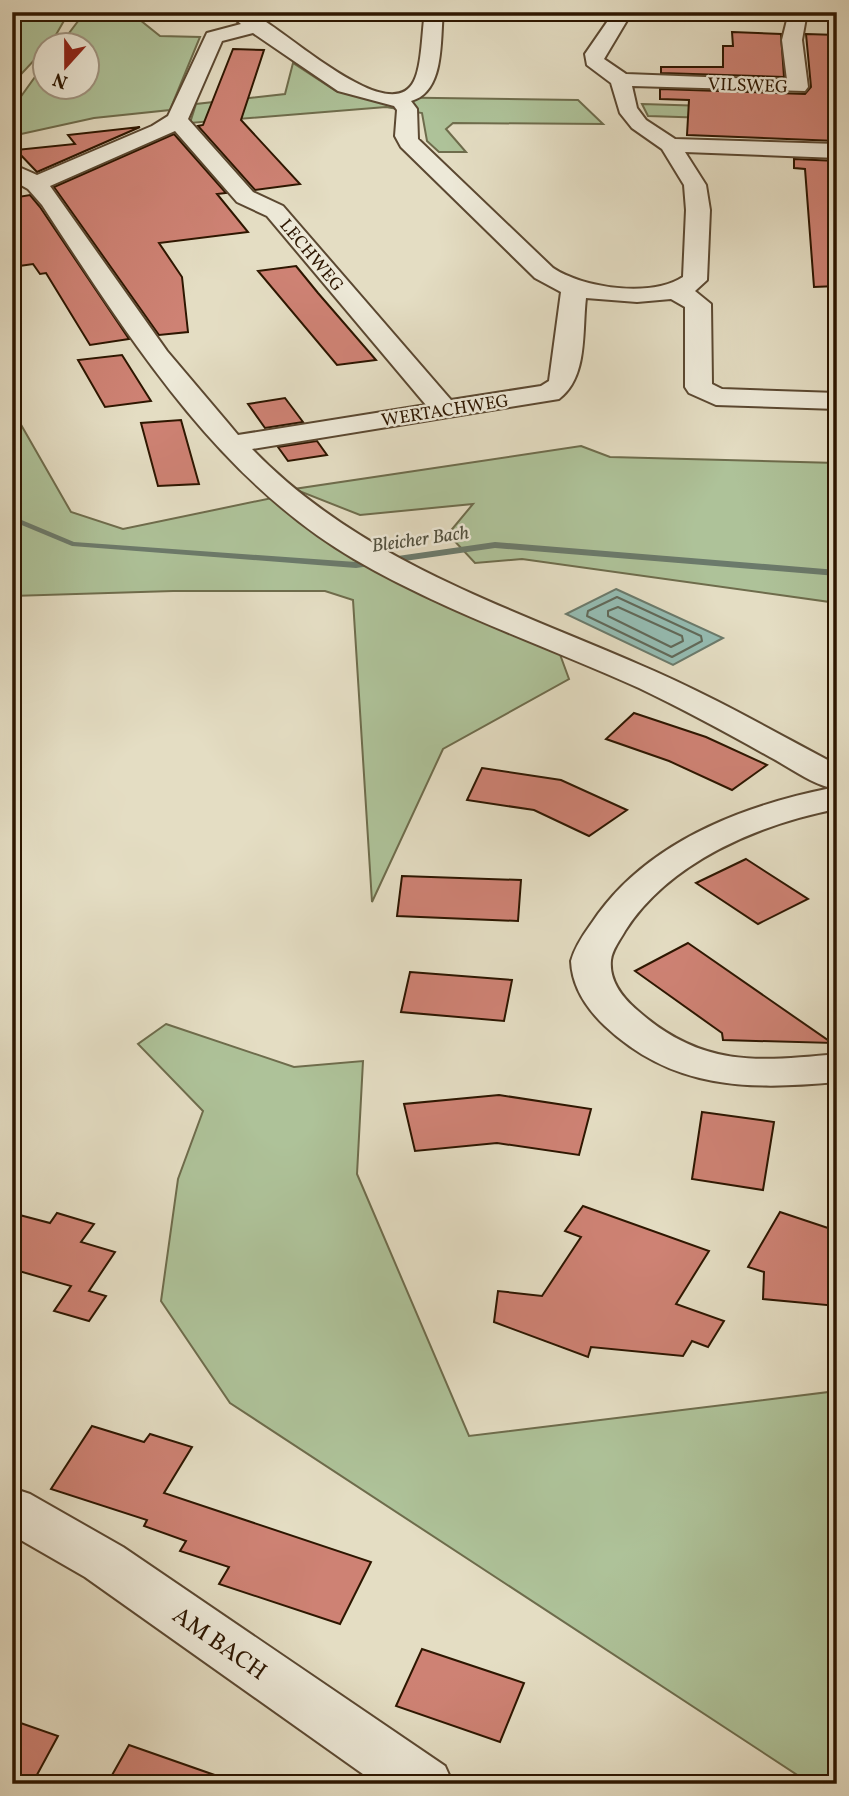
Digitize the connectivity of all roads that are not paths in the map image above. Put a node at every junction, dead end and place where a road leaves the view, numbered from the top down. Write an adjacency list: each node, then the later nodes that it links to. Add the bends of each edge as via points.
1 (236, 12): 5 (street)
2 (434, 12): 7 (street, via 425,81 415,94)
3 (623, 12): 6 (street, via 594,61)
4 (798, 12): 6 (street, VILSWEG, via 792,40 798,87)
5 (257, 26): 7 (street, via 345,87); 8 (street, via 214,37)
6 (621, 80): 9 (street, via 627,108 639,124)
7 (396, 99): 13 (street, via 407,109 406,136 416,151 544,273)
8 (177, 120): 12 (street); 16 (street, LECHWEG, via 245,197 275,211)
9 (670, 145): 10 (street); 14 (street, via 695,185 698,210 695,280)
10 (837, 151)
11 (12, 171): 12 (street)
12 (36, 184): 17 (street, via 178,380)
13 (574, 289): 14 (street, via 638,294); 16 (street, WERTACHWEG, via 560,385 549,393)
14 (677, 291): 15 (street, via 698,304 699,387 705,393)
15 (837, 401)
16 (444, 409): 17 (street, WERTACHWEG)
17 (232, 444): 18 (street, via 285,495 381,562 485,615 627,671)
18 (837, 779)
19 (837, 798): 20 (street, via 760,817 646,881 611,919 591,959 595,988 617,1014 674,1057 724,1069 785,1073)
20 (837, 1068)
21 (12, 1509): 22 (street, AM BACH, via 104,1562)
22 (424, 1784)

